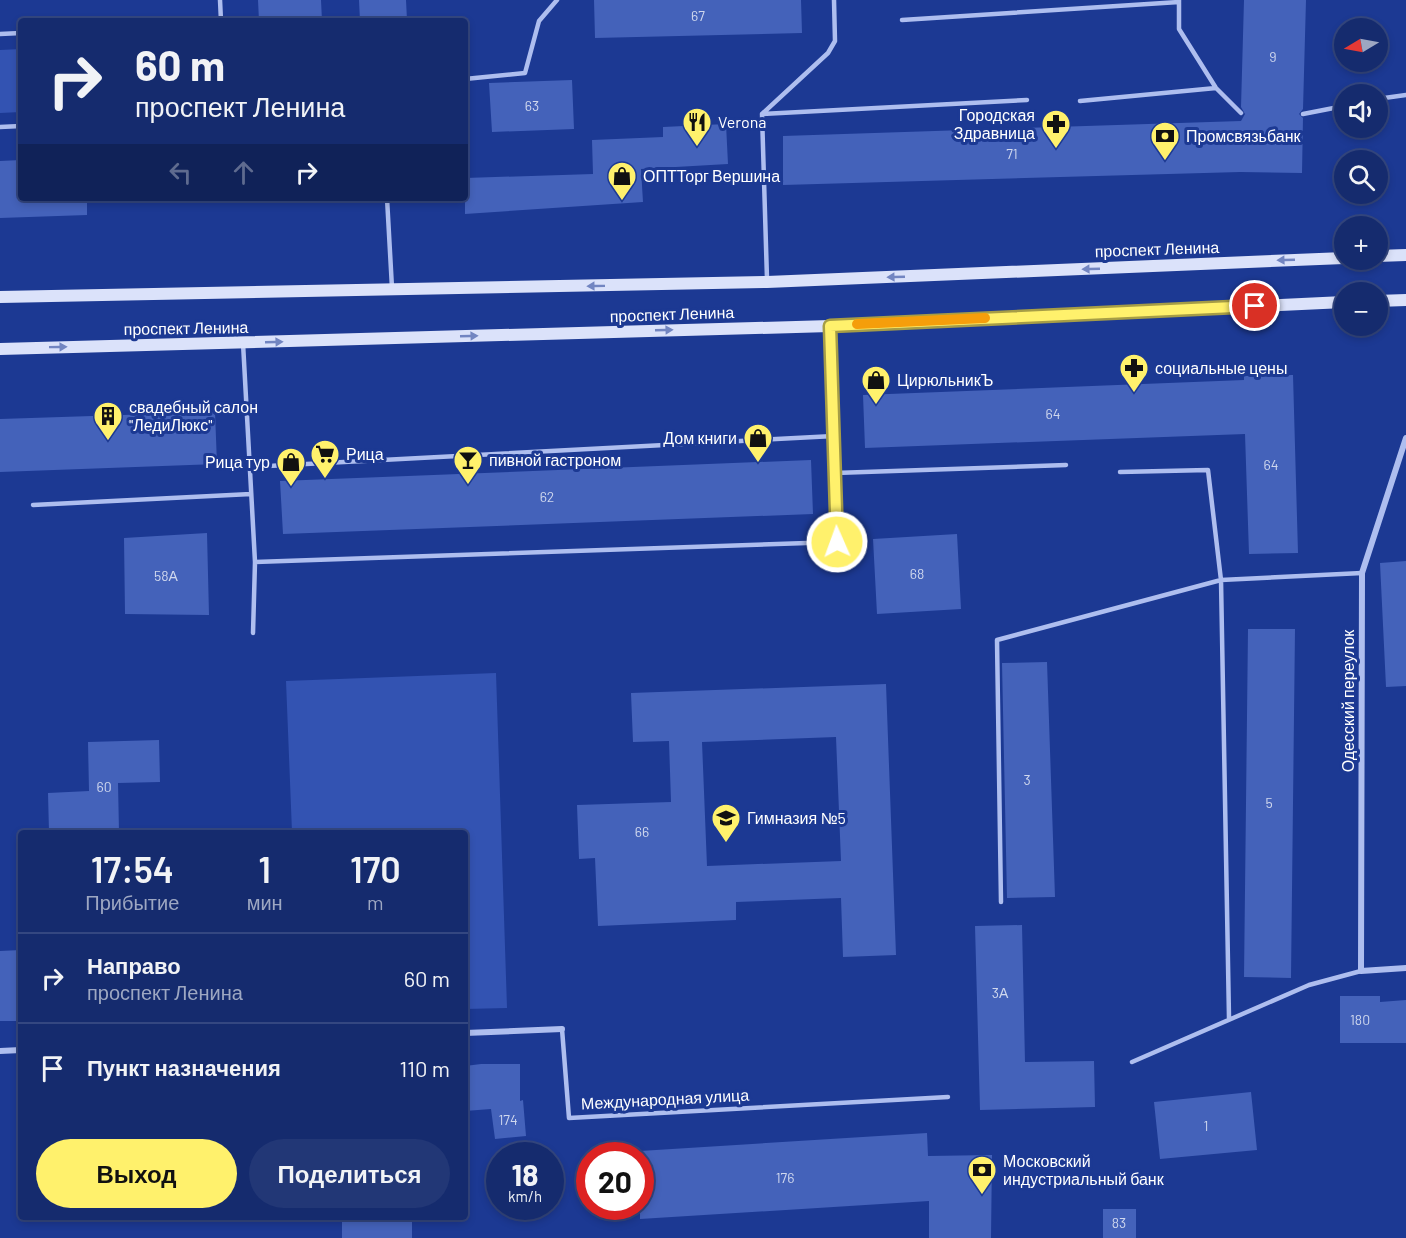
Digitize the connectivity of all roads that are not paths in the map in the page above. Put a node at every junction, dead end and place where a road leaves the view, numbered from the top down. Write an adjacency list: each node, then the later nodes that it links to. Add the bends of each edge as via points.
1 (220, 0): 5 (lane)
2 (557, 0): 9 (lane, via 539,21 525,73)
3 (834, 0): 17 (lane, via 835,41 828,53)
4 (1179, 1): 6 (lane); 10 (lane, via 1179,29)
5 (221, 18)
6 (902, 20)
7 (18, 33): 8 (lane)
8 (0, 34)
9 (468, 79)
10 (1216, 88): 14 (lane); 16 (lane)
11 (1406, 95): 12 (lane)
12 (1388, 97)
13 (1027, 100): 17 (lane)
14 (1080, 100)
15 (1334, 108): 18 (lane)
16 (1241, 113)
17 (762, 114): 25 (lane)
18 (1303, 114)
19 (18, 126): 20 (lane)
20 (0, 127)
21 (387, 201): 26 (lane)
22 (1406, 255): 23 (main road)
23 (1388, 256)
24 (1334, 258): 25 (main road, проспект Ленина, one-way to 25)
25 (767, 282): 26 (main road, проспект Ленина, one-way to 26)
26 (392, 291): 27 (main road, проспект Ленина)
27 (0, 297)
28 (1406, 300): 29 (main road)
29 (1388, 301)
30 (1334, 302): 31 (main road, проспект Ленина)
31 (830, 326): 32 (main road, проспект Ленина, one-way to 31); 34 (lane)
32 (243, 343): 33 (main road, проспект Ленина, one-way to 32); 37 (lane)
33 (0, 349)
34 (834, 436): 37 (lane); 39 (lane)
35 (1406, 438): 43 (street, Одесский переулок)
36 (1066, 465): 39 (lane)
37 (249, 467): 40 (lane)
38 (1120, 472): 44 (lane, via 1208,470)
39 (835, 473): 42 (lane, via 837,542)
40 (251, 494): 41 (lane); 42 (lane)
41 (33, 505)
42 (255, 562): 45 (lane)
43 (1362, 573): 44 (lane); 48 (street, Одесский переулок)
44 (1221, 580): 46 (lane, via 997,640); 49 (lane)
45 (253, 633)
46 (1001, 902)
47 (1406, 968): 48 (street)
48 (1361, 972): 49 (lane, via 1309,985)
49 (1229, 1018): 54 (lane)
50 (562, 1029): 51 (street, Международная улица); 55 (lane, Международная улица, via 569,1118)
51 (468, 1033)
52 (18, 1050): 53 (street)
53 (0, 1051)
54 (1132, 1062)
55 (948, 1097)

